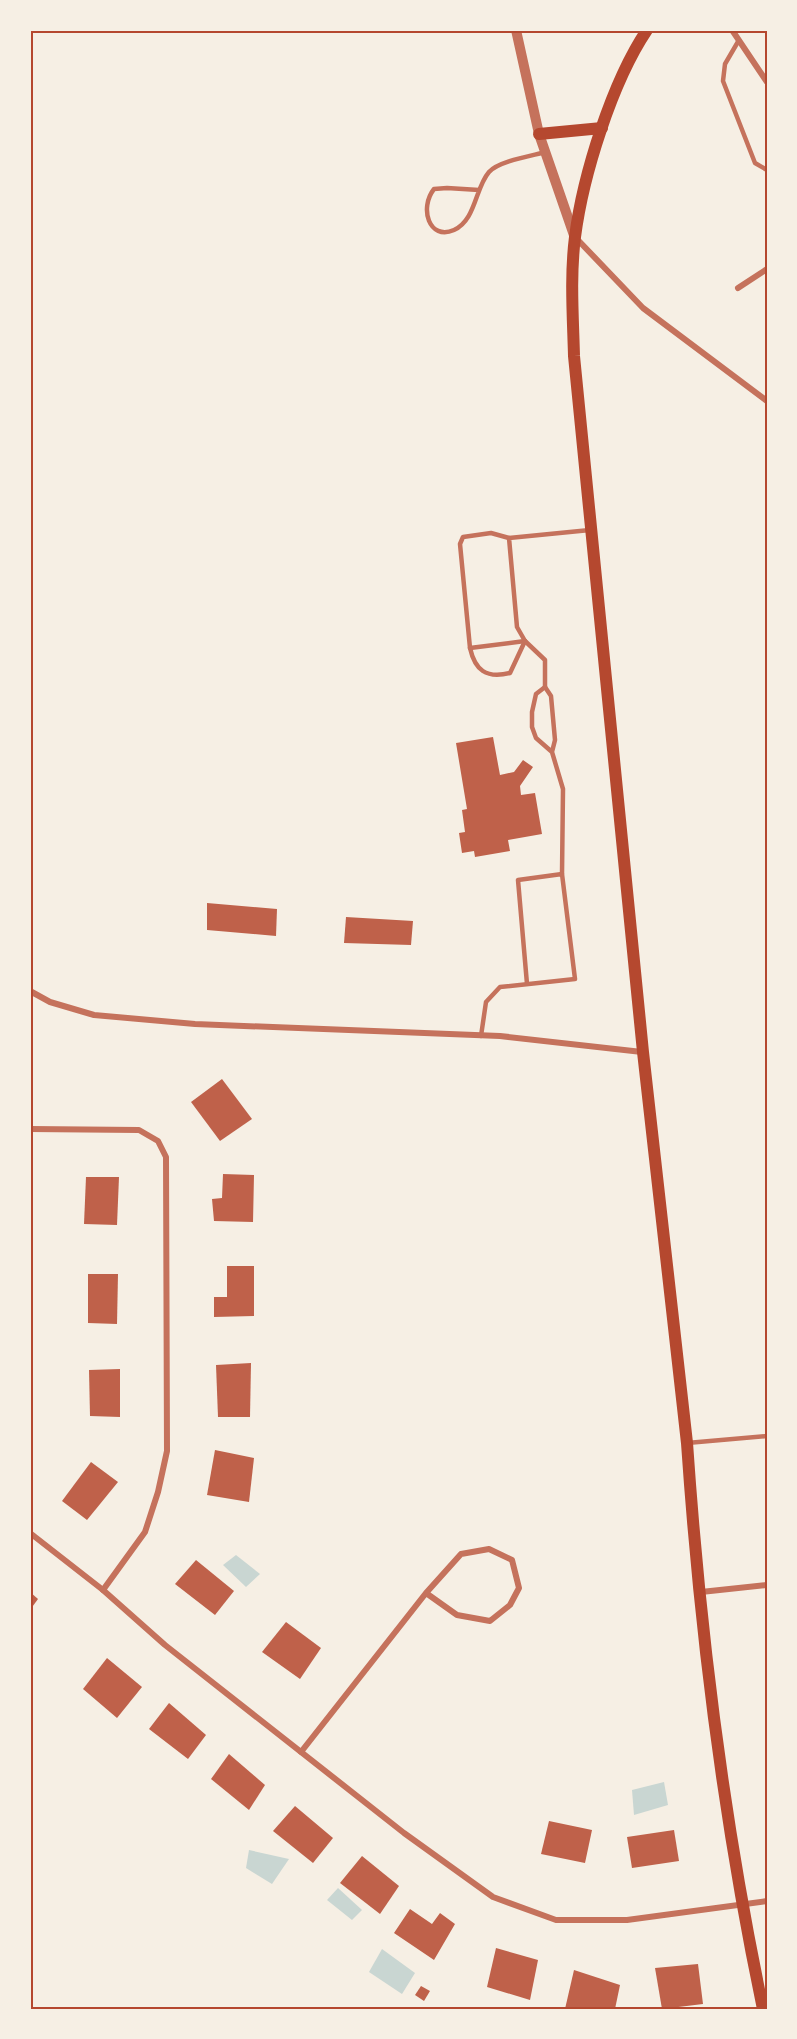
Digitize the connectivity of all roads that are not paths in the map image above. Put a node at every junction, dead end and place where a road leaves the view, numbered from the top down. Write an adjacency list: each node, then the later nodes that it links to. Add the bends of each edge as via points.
1 (516, 30): 7 (street)
2 (647, 30): 6 (main road, via 620,81)
3 (732, 30): 4 (street)
4 (739, 40): 5 (street); 9 (lane, via 725,64 723,81 755,163)
5 (767, 82)
6 (602, 128): 7 (main road); 11 (main road)
7 (539, 134): 8 (street)
8 (546, 152): 10 (lane, via 490,171); 11 (street)
9 (767, 170)
10 (479, 190): 10 (lane, via 461,225 452,231 439,231 430,224 427,198 434,189)
11 (575, 238): 14 (street, via 643,308); 15 (main road, via 574,356)
12 (767, 269): 13 (street)
13 (738, 288)
14 (767, 400)
15 (592, 530): 16 (lane); 25 (main road)
16 (509, 538): 17 (lane, via 517,627); 18 (lane, via 491,533 463,537 460,544)
17 (525, 641): 18 (lane); 18 (lane, via 510,674 478,669); 19 (lane, via 545,660)
18 (470, 648)
19 (545, 687): 20 (lane, via 551,696 555,740); 20 (lane, via 536,694 532,727 536,738)
20 (552, 752): 21 (lane, via 563,789)
21 (562, 874): 22 (lane, via 518,880); 22 (lane, via 575,979)
22 (527, 984): 24 (lane, via 500,987 493,994 486,1002)
23 (30, 991): 24 (street, via 94,1016)
24 (481, 1036): 25 (street)
25 (643, 1052): 28 (main road)
26 (30, 1129): 31 (street, via 139,1130 158,1141 166,1157 167,1451 145,1532)
27 (767, 1436): 28 (lane)
28 (687, 1443): 32 (main road)
29 (30, 1533): 31 (street)
30 (767, 1585): 32 (street)
31 (103, 1590): 34 (street, via 165,1645)
32 (701, 1592): 36 (main road, via 719,1762)
33 (426, 1593): 33 (street, via 461,1554 489,1549 512,1560 519,1588 510,1605 490,1621 457,1615); 34 (street)
34 (301, 1752): 36 (street, via 493,1897 556,1920 627,1920)
35 (767, 1900): 36 (street)
36 (742, 1905): 37 (main road)
37 (763, 2009)

